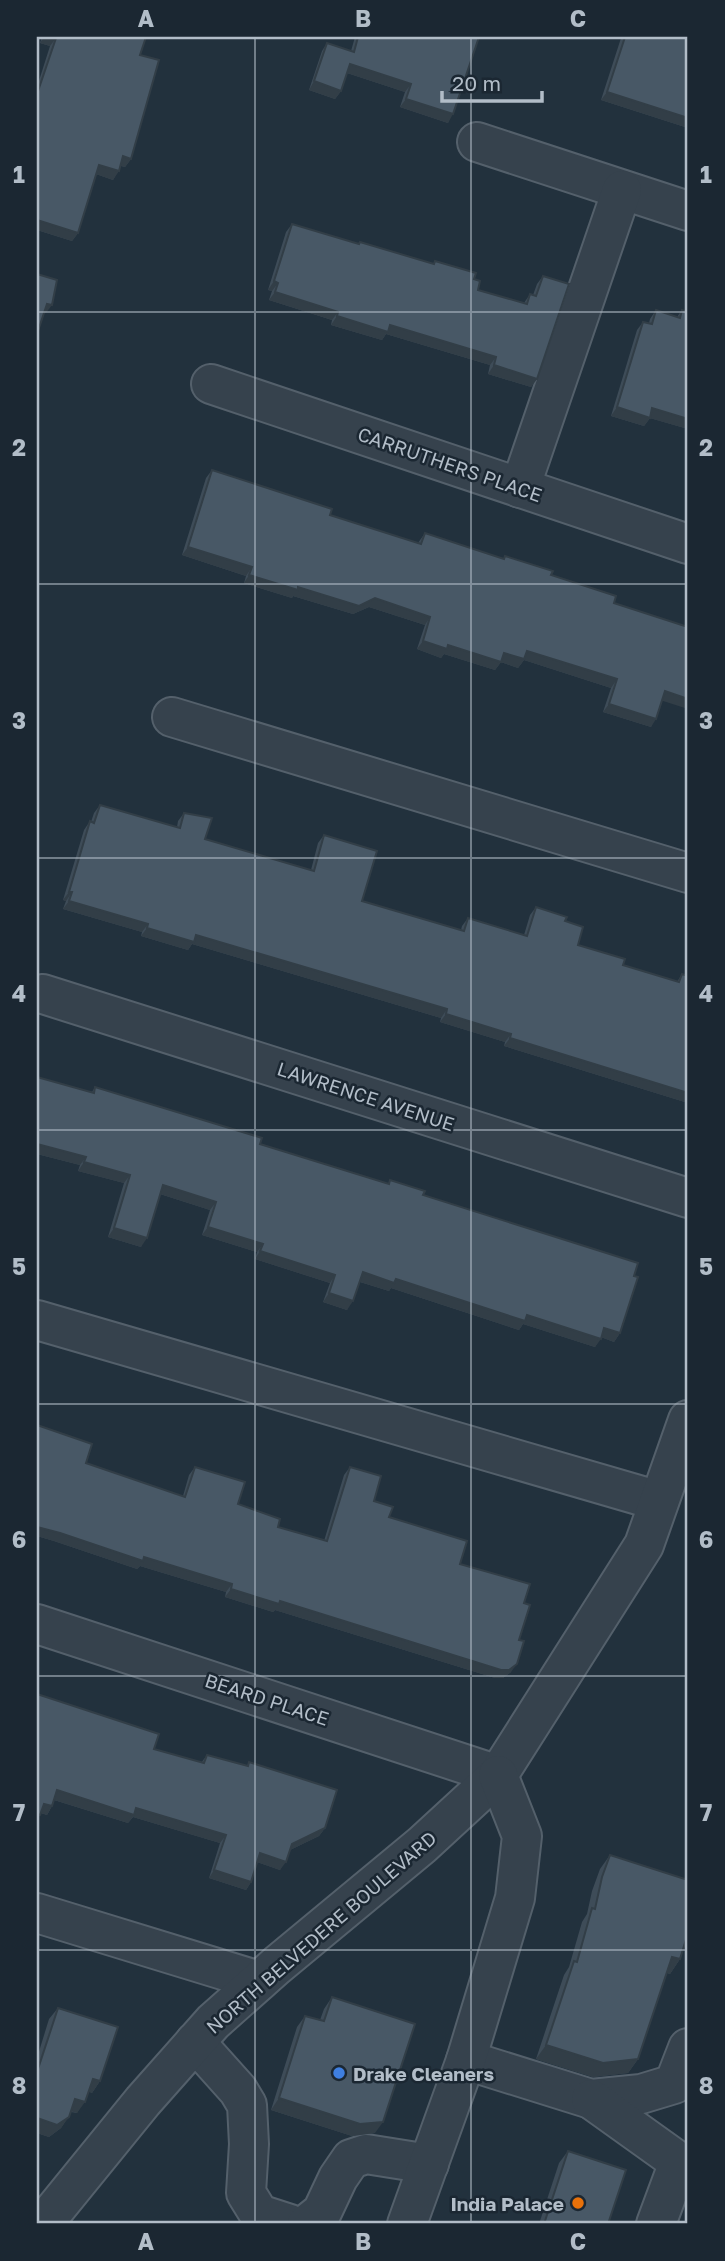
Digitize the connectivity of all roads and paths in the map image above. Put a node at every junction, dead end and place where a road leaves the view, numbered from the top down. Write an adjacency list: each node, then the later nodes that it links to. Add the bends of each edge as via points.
1 (477, 142): 2 (street)
2 (622, 190): 3 (street); 5 (street)
3 (688, 211)
4 (211, 384): 5 (street, CARRUTHERS PLACE)
5 (520, 488): 6 (street, CARRUTHERS PLACE)
6 (688, 544)
7 (172, 717): 8 (street)
8 (688, 873)
9 (43, 994): 10 (street, LAWRENCE AVENUE)
10 (688, 1198)
11 (37, 1320): 13 (street)
12 (688, 1420): 13 (street, NORTH BELVEDERE BOULEVARD)
13 (659, 1501): 15 (street, NORTH BELVEDERE BOULEVARD, via 644,1545)
14 (37, 1624): 15 (street, BEARD PLACE)
15 (498, 1775): 17 (street, NORTH BELVEDERE BOULEVARD); 20 (street, via 522,1836 515,1898)
16 (37, 1913): 17 (street)
17 (259, 1981): 18 (street, NORTH BELVEDERE BOULEVARD)
18 (195, 2042): 23 (street, NORTH BELVEDERE BOULEVARD); 24 (street, via 247,2105 246,2193 259,2214)
19 (688, 2048): 21 (street, via 674,2084 641,2094)
20 (466, 2060): 21 (street); 22 (street)
21 (591, 2099): 27 (street, via 680,2162)
22 (429, 2164): 25 (street, via 366,2154 351,2159 322,2212); 26 (street)
23 (43, 2224)
24 (290, 2224)
25 (307, 2224)
26 (408, 2224)
27 (656, 2224)

